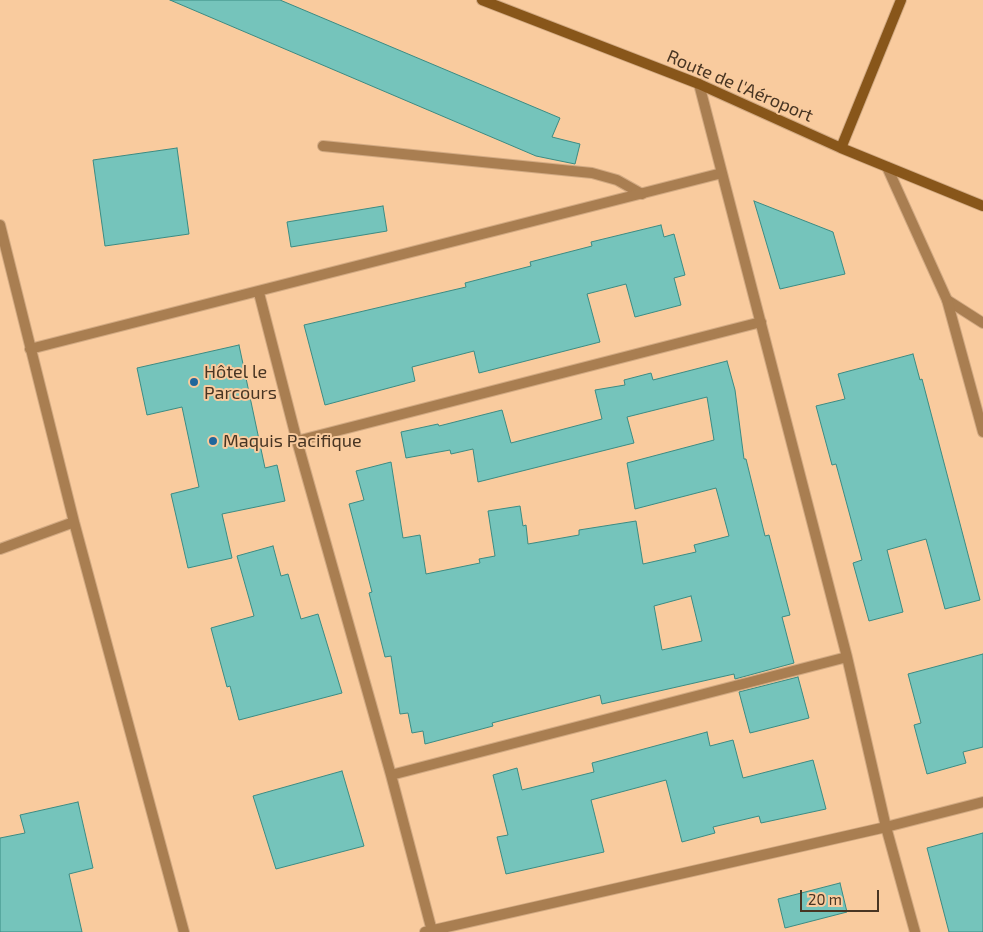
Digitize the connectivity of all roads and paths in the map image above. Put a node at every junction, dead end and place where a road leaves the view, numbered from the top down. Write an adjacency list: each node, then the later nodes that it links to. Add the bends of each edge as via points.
1 (482, 0): 3 (main road, Route de l'Aéroport)
2 (902, 0): 5 (main road)
3 (699, 84): 5 (main road, Route de l'Aéroport); 7 (street)
4 (323, 146): 8 (street, via 592,173 617,180)
5 (841, 148): 6 (main road, Route de l'Aéroport)
6 (887, 167): 9 (main road, Route de l'Aéroport); 12 (street)
7 (722, 173): 8 (street); 13 (street)
8 (642, 194): 11 (street)
9 (983, 206)
10 (0, 225): 15 (street)
11 (259, 293): 15 (street); 17 (street)
12 (947, 300): 14 (street); 16 (street)
13 (761, 322): 17 (street); 20 (street)
14 (983, 323)
15 (30, 349): 18 (street)
16 (983, 432)
17 (297, 442): 21 (street)
18 (74, 522): 19 (street); 25 (street)
19 (0, 549)
20 (847, 657): 21 (street); 23 (street)
21 (391, 775): 24 (street)
22 (983, 802): 23 (street)
23 (886, 827): 24 (street); 26 (street)
24 (428, 931)
25 (184, 932)
26 (915, 932)

